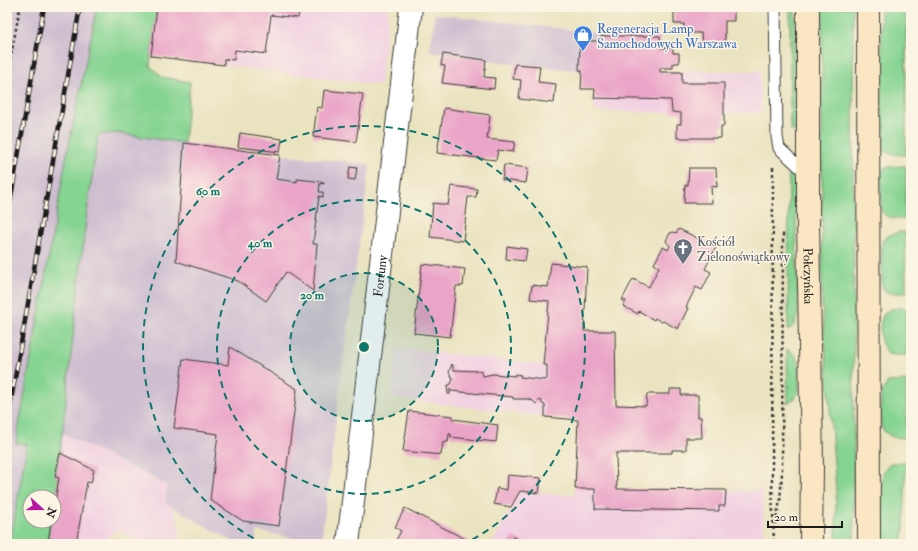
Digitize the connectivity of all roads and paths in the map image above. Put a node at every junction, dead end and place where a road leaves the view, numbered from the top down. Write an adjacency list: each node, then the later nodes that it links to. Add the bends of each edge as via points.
1 (20, 7): 6 (path)
2 (411, 7): 11 (street, Fortuny)
3 (775, 7): 7 (lane)
4 (808, 7): 8 (main road, Połczyńska)
5 (868, 7): 14 (main road)
6 (7, 78)
7 (779, 148): 8 (lane); 10 (path, via 773,168)
8 (808, 175): 13 (main road, Połczyńska)
9 (782, 229): 10 (path, via 782,473 780,502)
10 (774, 528): 12 (path)
11 (348, 544)
12 (774, 544)
13 (811, 544)
14 (869, 544)

